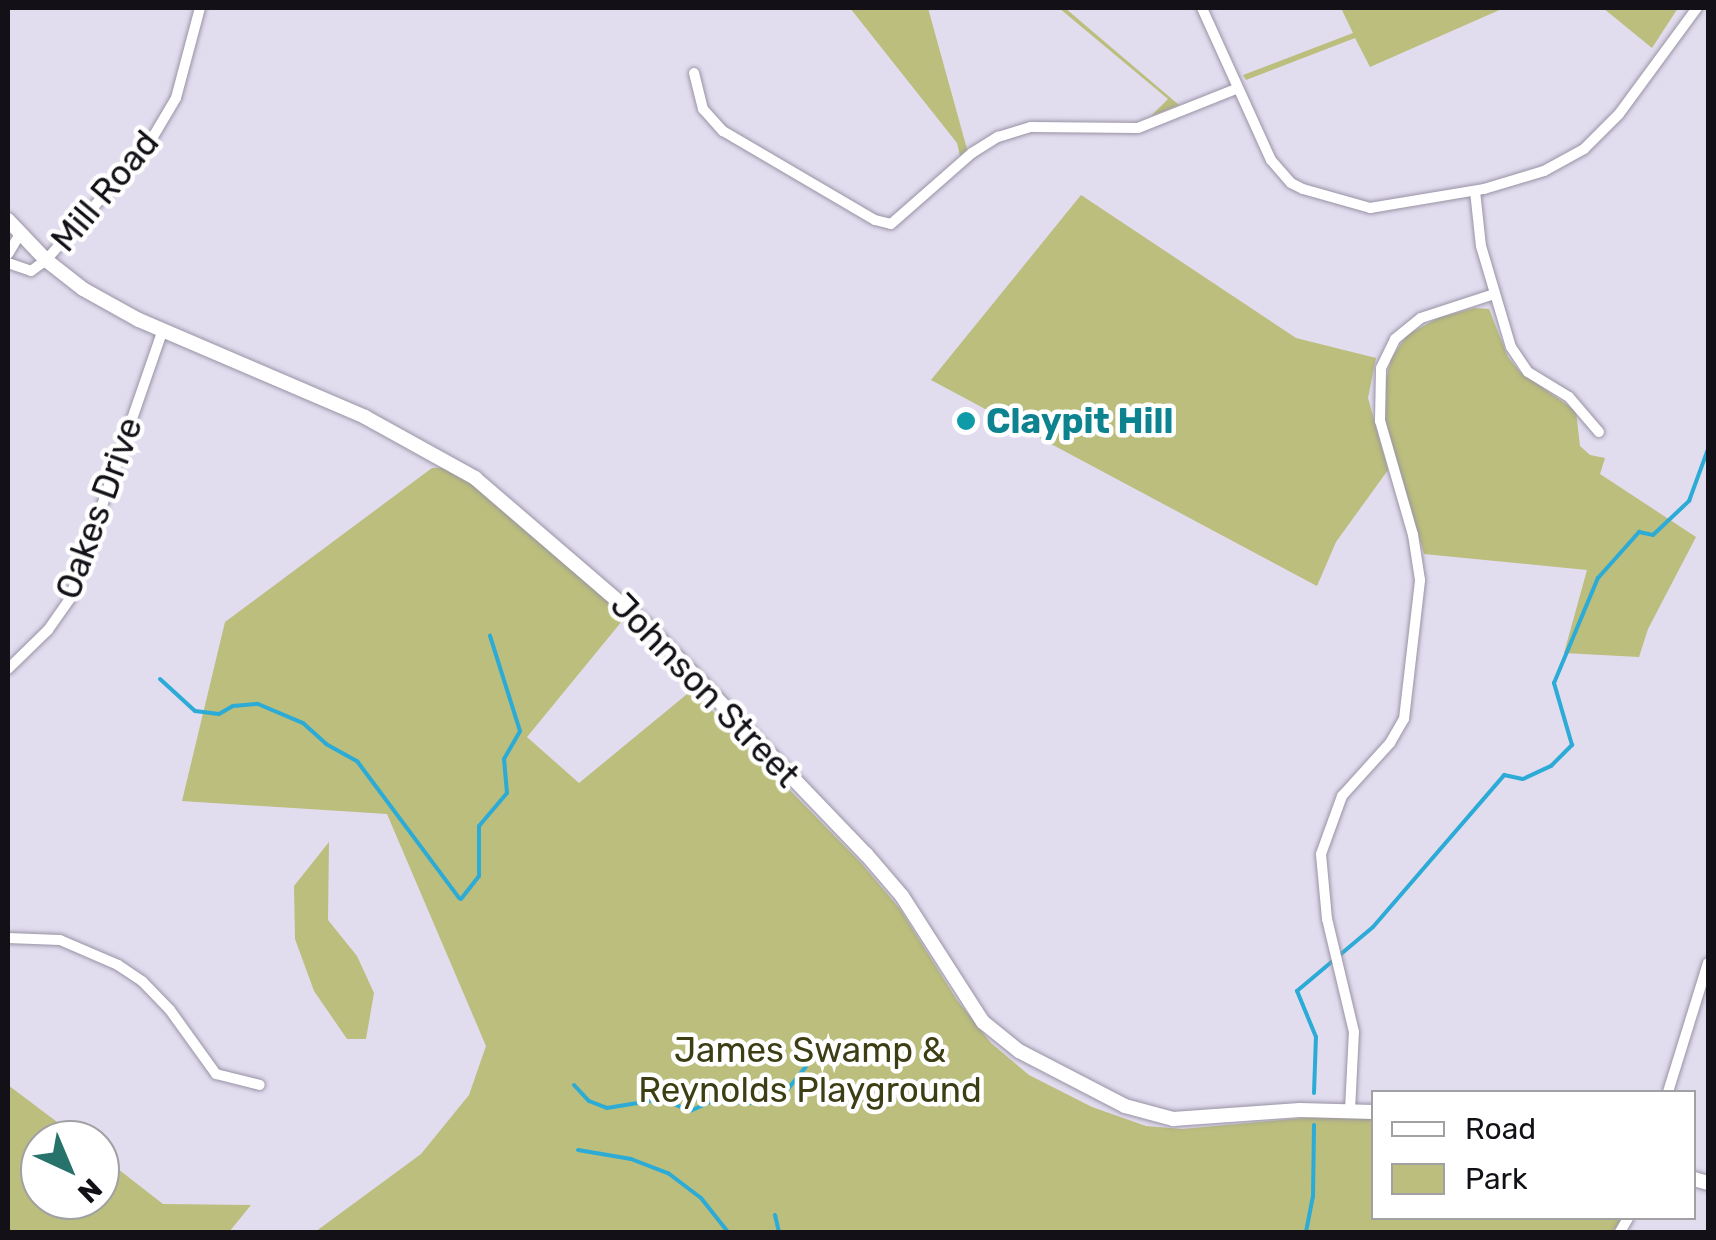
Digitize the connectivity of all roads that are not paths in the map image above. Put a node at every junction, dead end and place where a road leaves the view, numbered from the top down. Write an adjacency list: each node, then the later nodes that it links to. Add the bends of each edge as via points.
1 (200, 8): 10 (street, Mill Road, via 165,120)
2 (1202, 8): 5 (street)
3 (1697, 8): 6 (street, via 1619,114 1584,149 1544,172)
4 (694, 72): 5 (street, via 703,108 723,131 891,224 998,137 1031,127 1138,128)
5 (1236, 88): 6 (street, via 1271,160 1303,189 1370,208)
6 (1475, 192): 12 (street)
7 (8, 220): 8 (street, Johnson Street)
8 (20, 234): 9 (street); 10 (street, Johnson Street)
9 (8, 254)
10 (46, 260): 11 (street, via 31,271); 13 (street, Johnson Street, via 83,289)
11 (8, 263)
12 (1494, 294): 14 (street, via 1518,360 1570,396); 20 (street, via 1421,318 1395,339 1381,368 1380,421 1420,580 1404,719 1349,786 1326,832 1322,891 1354,1032)
13 (163, 330): 15 (street, Oakes Drive, via 70,598); 20 (street, Johnson Street, via 416,443 476,478 569,555 866,854 910,907 983,1022 1019,1051 1125,1106 1173,1119)
14 (1599, 432)
15 (8, 668)
16 (8, 938): 18 (street, via 60,940 118,965 170,1010 216,1074)
17 (1708, 963): 19 (street)
18 (260, 1084)
19 (1669, 1090)
20 (1350, 1110): 21 (street, Johnson Street)
21 (1371, 1112)

